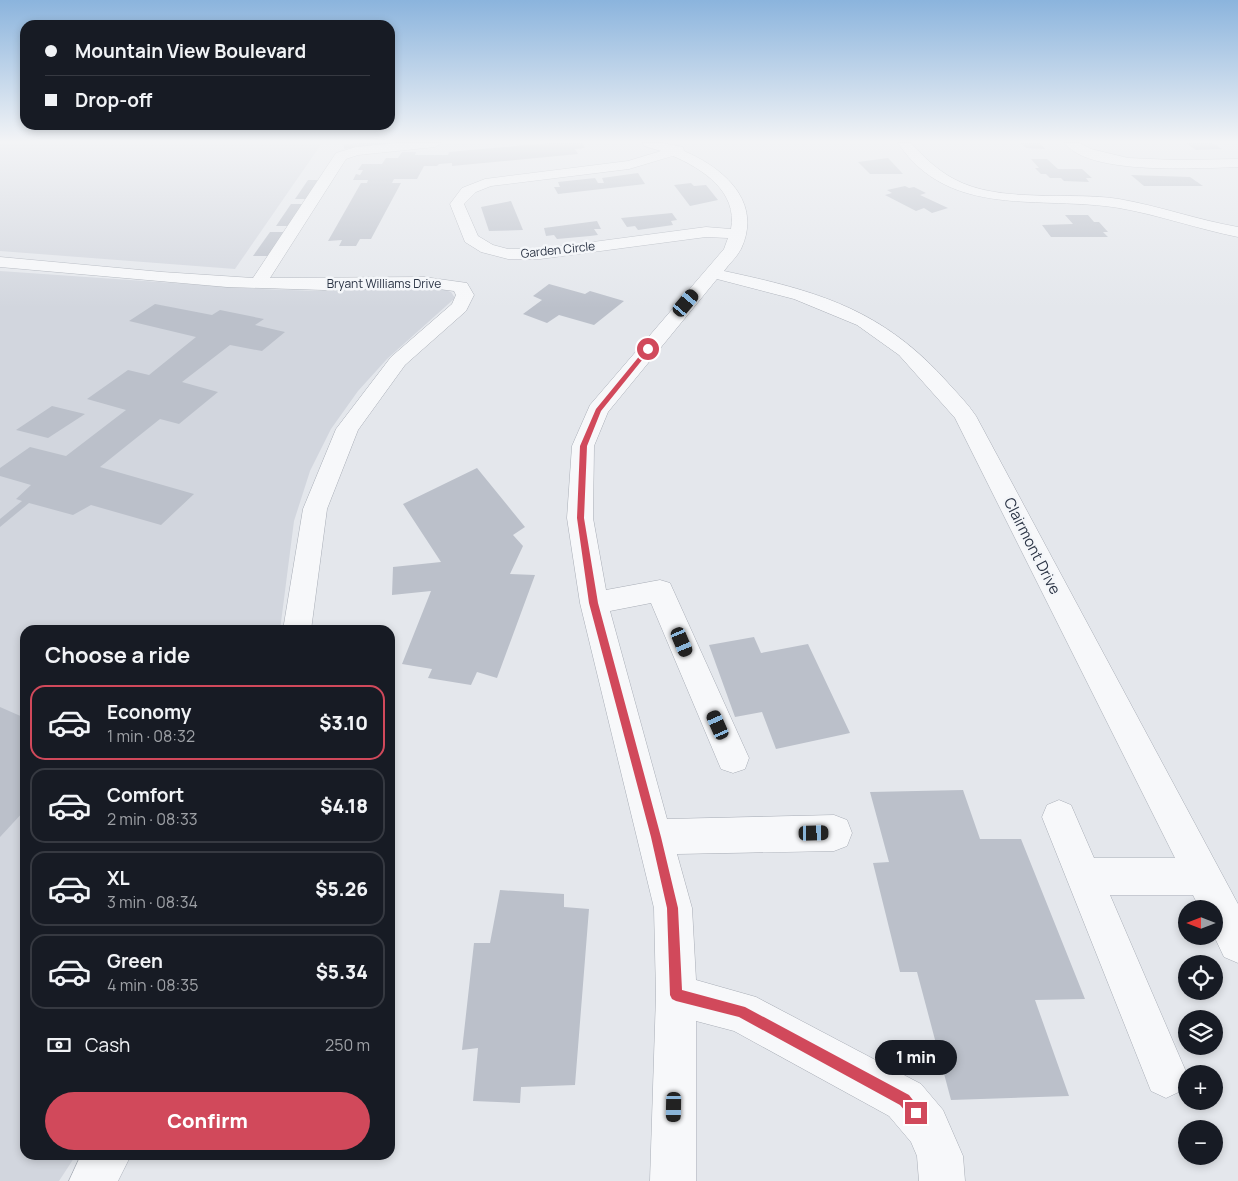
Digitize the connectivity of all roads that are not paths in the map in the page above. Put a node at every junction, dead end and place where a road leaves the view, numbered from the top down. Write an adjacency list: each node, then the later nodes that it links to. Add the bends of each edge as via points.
1 (313, 198): 9 (street)
2 (461, 198): 6 (street, Garden Circle, via 457,204 471,239 487,249 508,254 540,254 706,232)
3 (733, 198): 6 (street, via 739,206)
4 (1016, 198): 5 (street, via 1119,204)
5 (1238, 232)
6 (738, 234): 8 (street, via 732,250)
7 (0, 262): 9 (street, Bryant Williams Drive)
8 (712, 273): 10 (street, via 598,410 583,446 580,518); 16 (street, Clairmont Drive, via 770,286 835,308 883,333 926,370 965,416)
9 (258, 283): 11 (street, Bryant Williams Drive, via 445,283 460,287 465,295 460,307 398,361 347,429 315,509)
10 (594, 603): 12 (street, via 660,592); 15 (street)
11 (298, 625)
12 (733, 758)
13 (1059, 817): 17 (street)
14 (834, 833): 15 (street)
15 (656, 837): 19 (street, via 672,908)
16 (1203, 876): 17 (street); 18 (street, Clairmont Drive)
17 (1083, 877): 20 (street)
18 (1238, 943)
19 (676, 995): 23 (street); 24 (street, via 741,1012 905,1100 927,1126 940,1156)
20 (1166, 1076)
21 (105, 1160): 22 (street)
22 (92, 1181)
23 (673, 1181)
24 (942, 1181)

